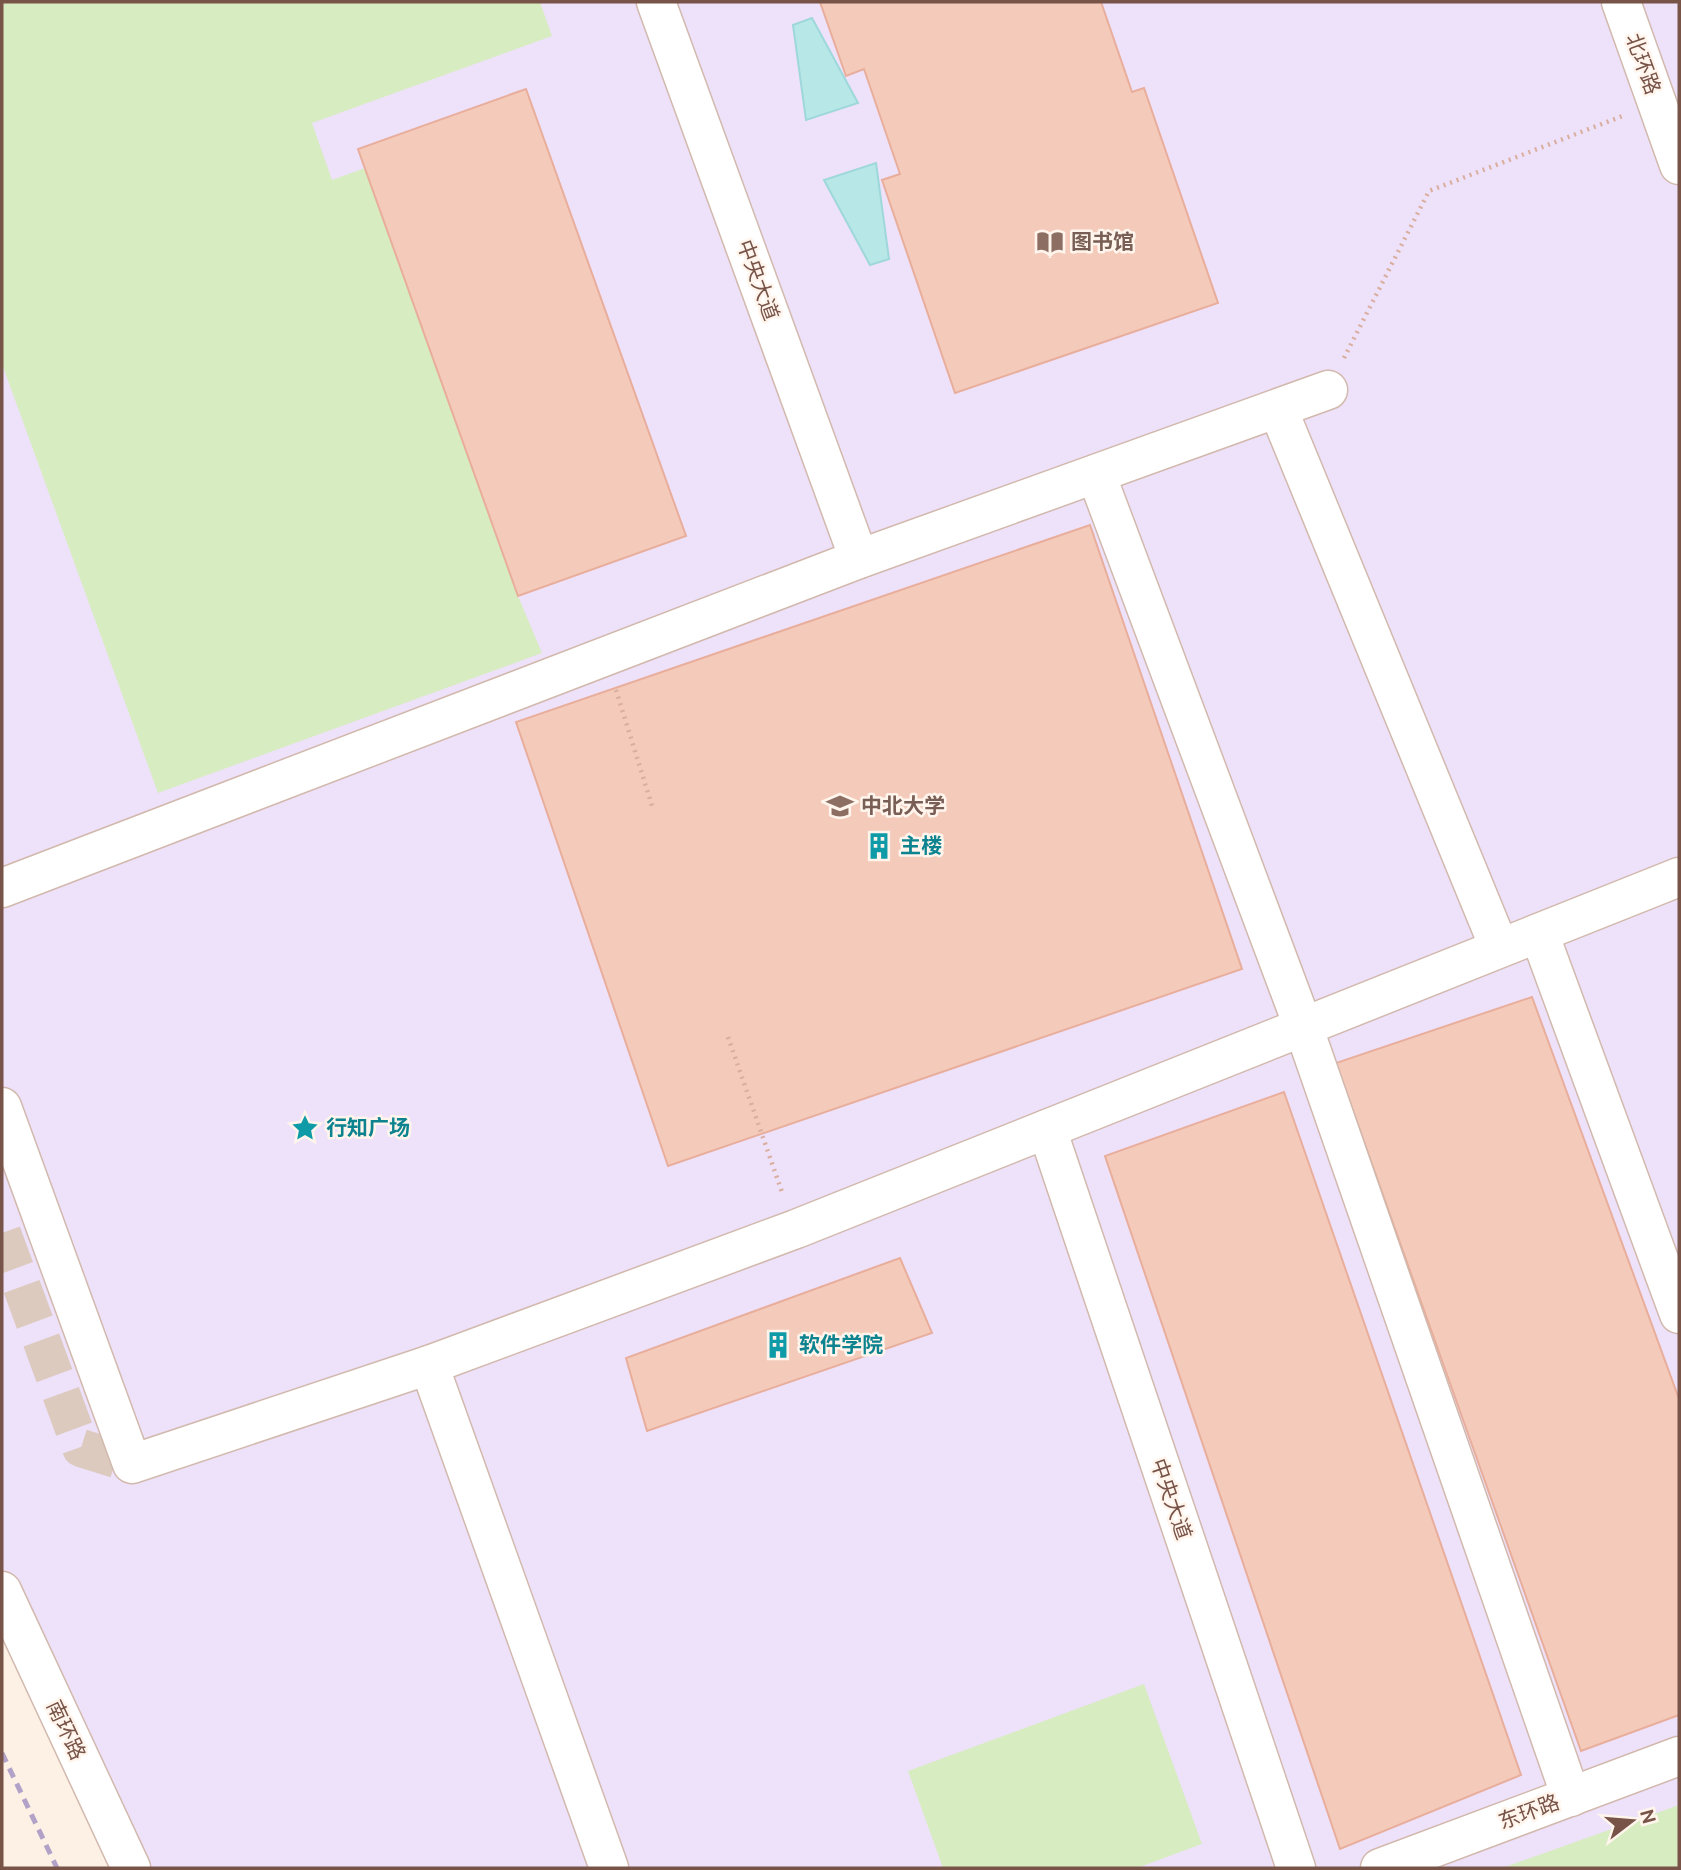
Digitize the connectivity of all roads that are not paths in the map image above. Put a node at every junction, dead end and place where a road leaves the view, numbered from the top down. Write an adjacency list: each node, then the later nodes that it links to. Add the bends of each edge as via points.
1 (656, 2): 7 (street, 中央大道)
2 (1621, 2): 3 (street, 北环路)
3 (1679, 165)
4 (1328, 390): 5 (street)
5 (1278, 409): 6 (street); 11 (street)
6 (1096, 474): 7 (street); 12 (street)
7 (859, 559): 9 (street)
8 (1679, 877): 10 (street)
9 (2, 887)
10 (1539, 933): 11 (street); 16 (street)
11 (1499, 947): 12 (street)
12 (1303, 1026): 14 (street); 20 (street)
13 (2, 1107): 15 (street)
14 (1047, 1129): 17 (street, via 796,1229); 23 (street, 中央大道)
15 (15, 1183): 17 (street, via 132,1464)
16 (1679, 1314)
17 (429, 1364): 22 (street)
18 (2, 1591): 21 (street, 南环路)
19 (1679, 1756): 20 (street, 东环路)
20 (1570, 1797): 24 (street, 东环路)
21 (131, 1868)
22 (609, 1868)
23 (1296, 1868)
24 (1380, 1868)

